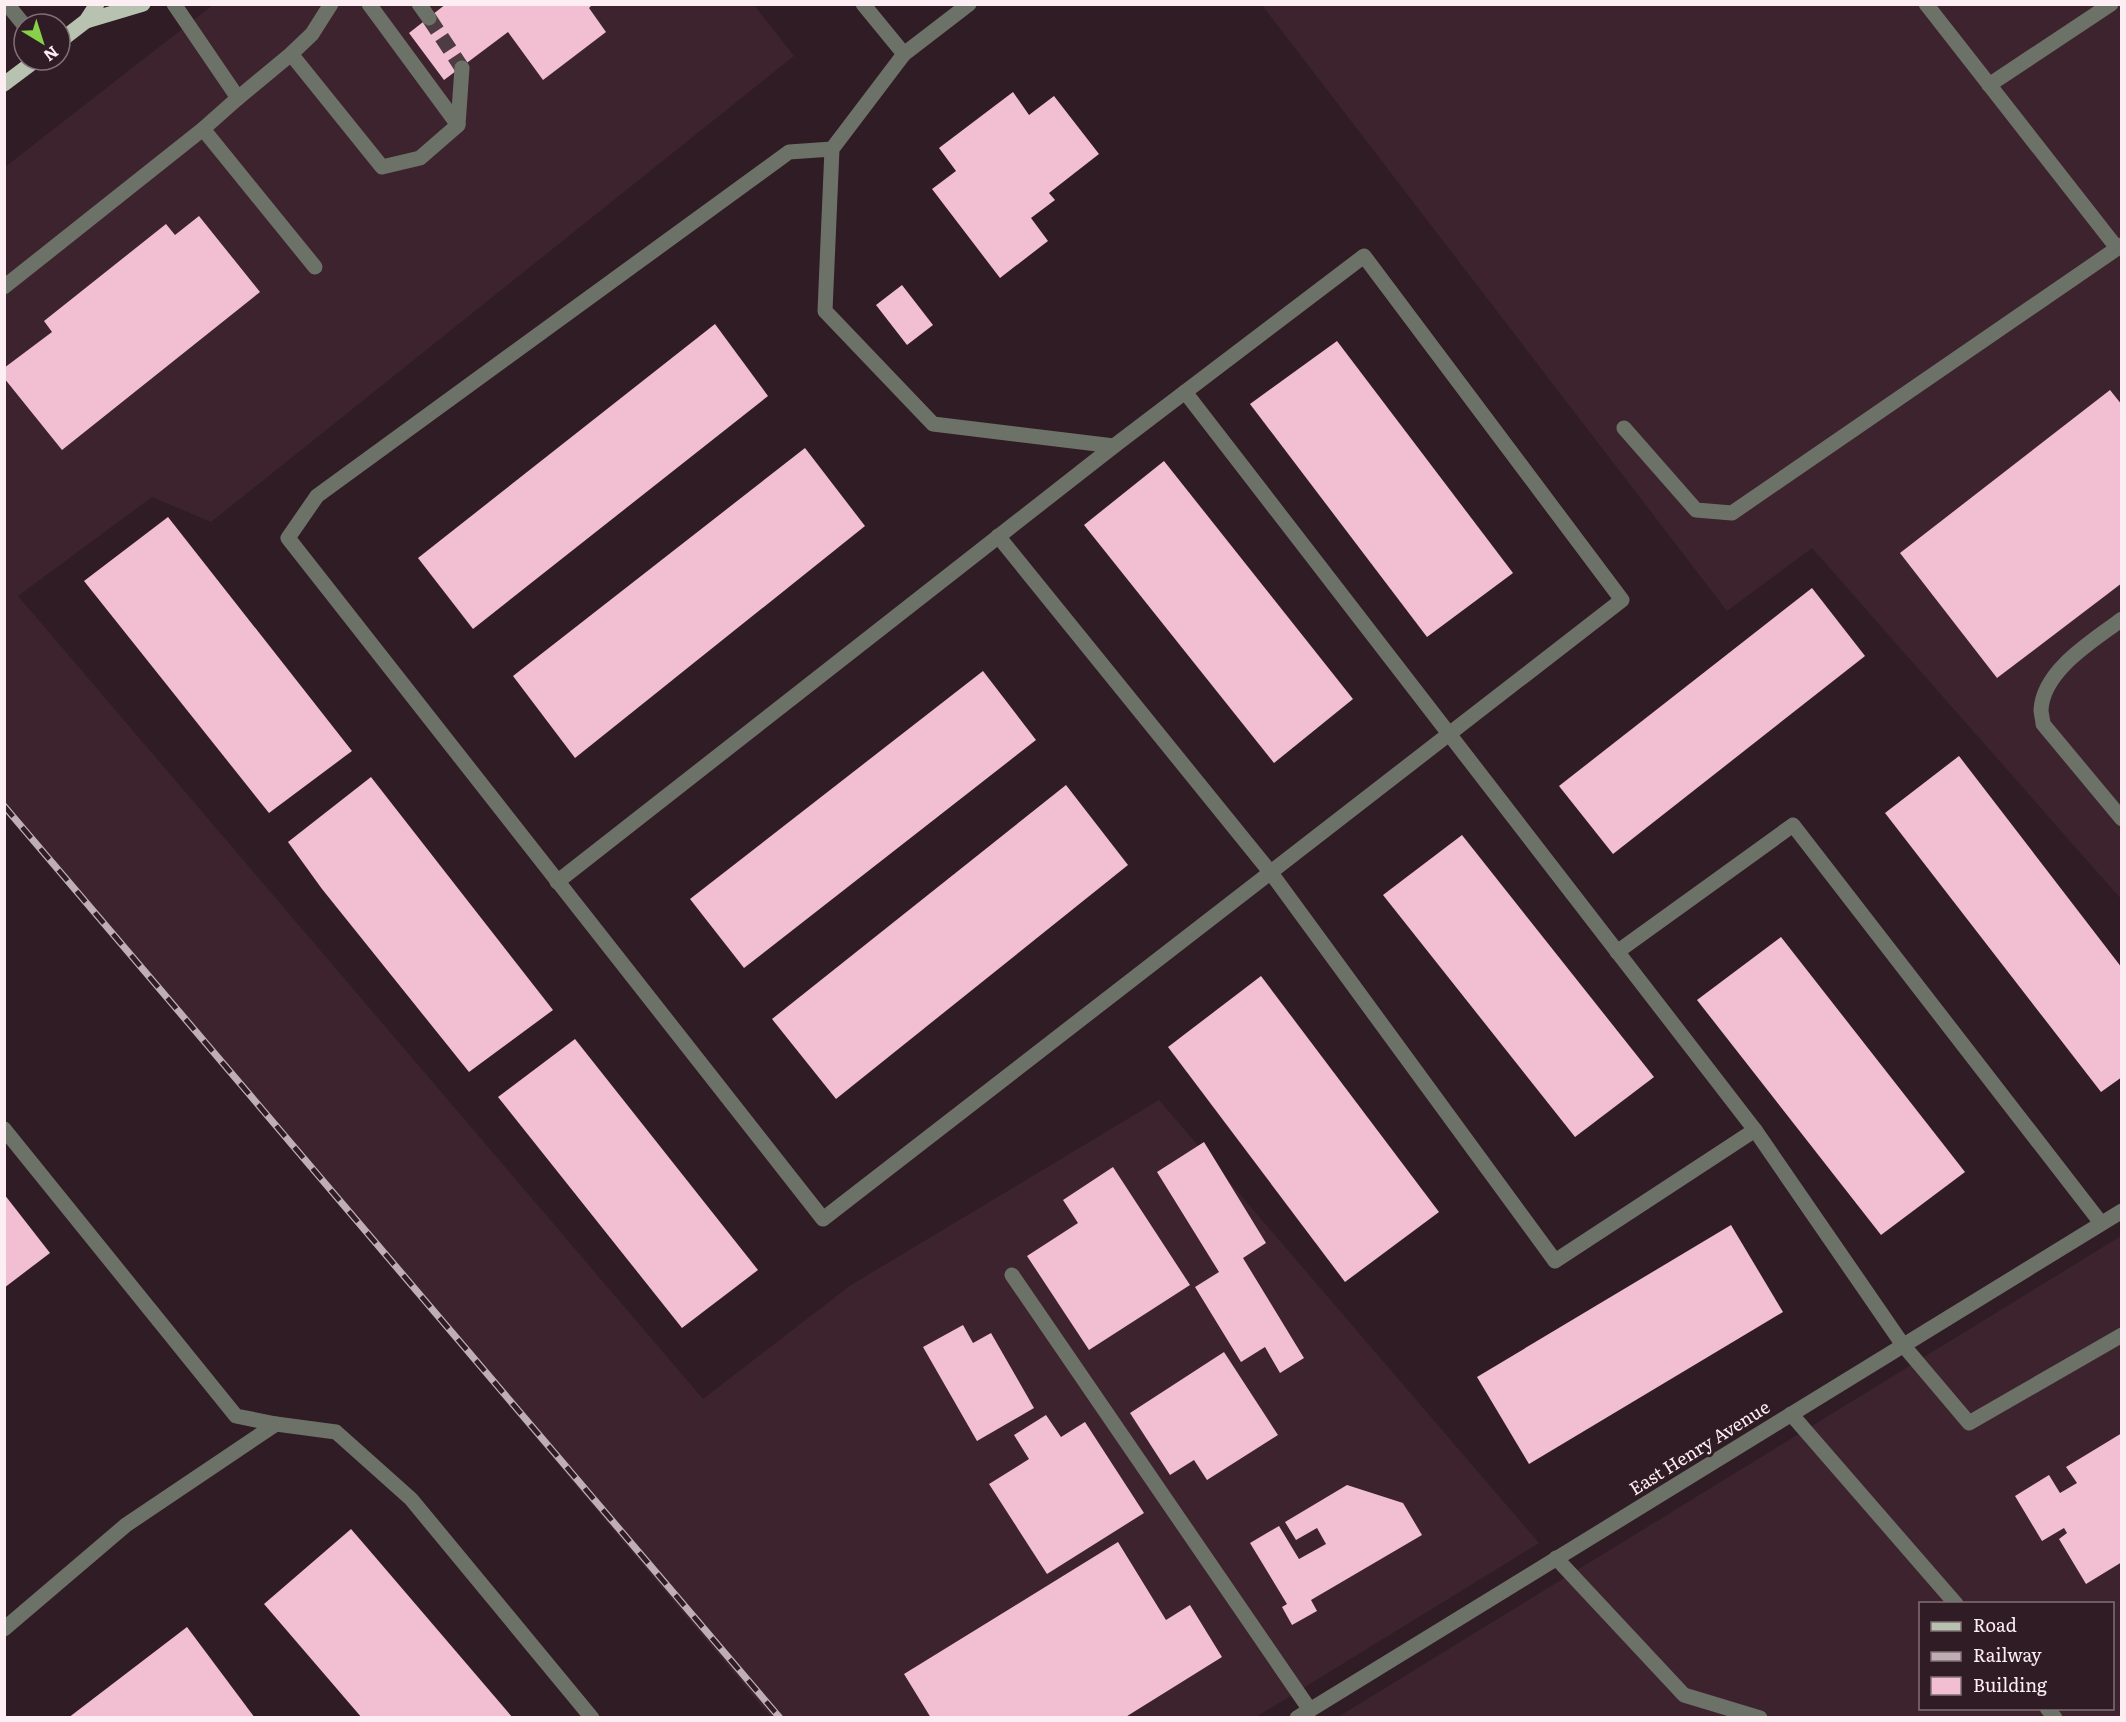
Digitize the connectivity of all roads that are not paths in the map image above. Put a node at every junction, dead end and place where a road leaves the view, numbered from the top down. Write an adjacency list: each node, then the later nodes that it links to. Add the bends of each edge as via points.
1 (97, 4): 12 (main road)
2 (144, 4): 12 (main road)
3 (174, 4): 20 (street)
4 (331, 4): 14 (street, via 312,34)
5 (369, 4): 21 (street)
6 (419, 4): 11 (street)
7 (863, 4): 15 (street)
8 (969, 4): 15 (street)
9 (1926, 4): 19 (street)
10 (2111, 4): 19 (street)
11 (429, 18)
12 (86, 21): 13 (main road)
13 (72, 32)
14 (291, 54): 20 (street); 21 (street, via 382,167 420,158)
15 (904, 54): 23 (street)
16 (462, 68): 21 (street)
17 (20, 72): 18 (main road)
18 (4, 84)
19 (1989, 85): 24 (street)
20 (238, 98): 22 (street)
21 (458, 125)
22 (203, 129): 25 (street); 26 (street)
23 (832, 149): 29 (street, via 825,311 832,319 933,424); 35 (street, via 789,152 317,496 288,538)
24 (2119, 247): 28 (street, via 1732,513 1696,510)
25 (315, 267)
26 (4, 287)
27 (1185, 392): 29 (street); 32 (street); 32 (street, via 1364,256 1622,600)
28 (1624, 428)
29 (1114, 446): 30 (street)
30 (998, 536): 34 (street); 35 (street)
31 (2121, 619): 33 (street, via 2057,672 2041,710 2043,724)
32 (1449, 735): 34 (street); 36 (street)
33 (2121, 819)
34 (1271, 873): 35 (street, via 823,1219); 38 (street, via 1556,1261)
35 (557, 882)
36 (1617, 952): 38 (street); 40 (street, via 1793,825)
37 (4, 1129): 45 (street, via 236,1416)
38 (1755, 1130): 43 (street)
39 (2121, 1210): 40 (street, East Henry Avenue)
40 (2101, 1223): 43 (street, East Henry Avenue)
41 (1012, 1275): 49 (street)
42 (2121, 1335): 43 (street, via 1969,1424)
43 (1903, 1345): 44 (street, East Henry Avenue)
44 (1791, 1414): 46 (street, East Henry Avenue); 47 (street)
45 (276, 1424): 48 (street, via 126,1525); 50 (street, via 336,1432 411,1499)
46 (1556, 1558): 49 (street, East Henry Avenue); 51 (street, via 1684,1695)
47 (1954, 1602)
48 (4, 1629)
49 (1303, 1714)
50 (592, 1718)
51 (1760, 1718)

